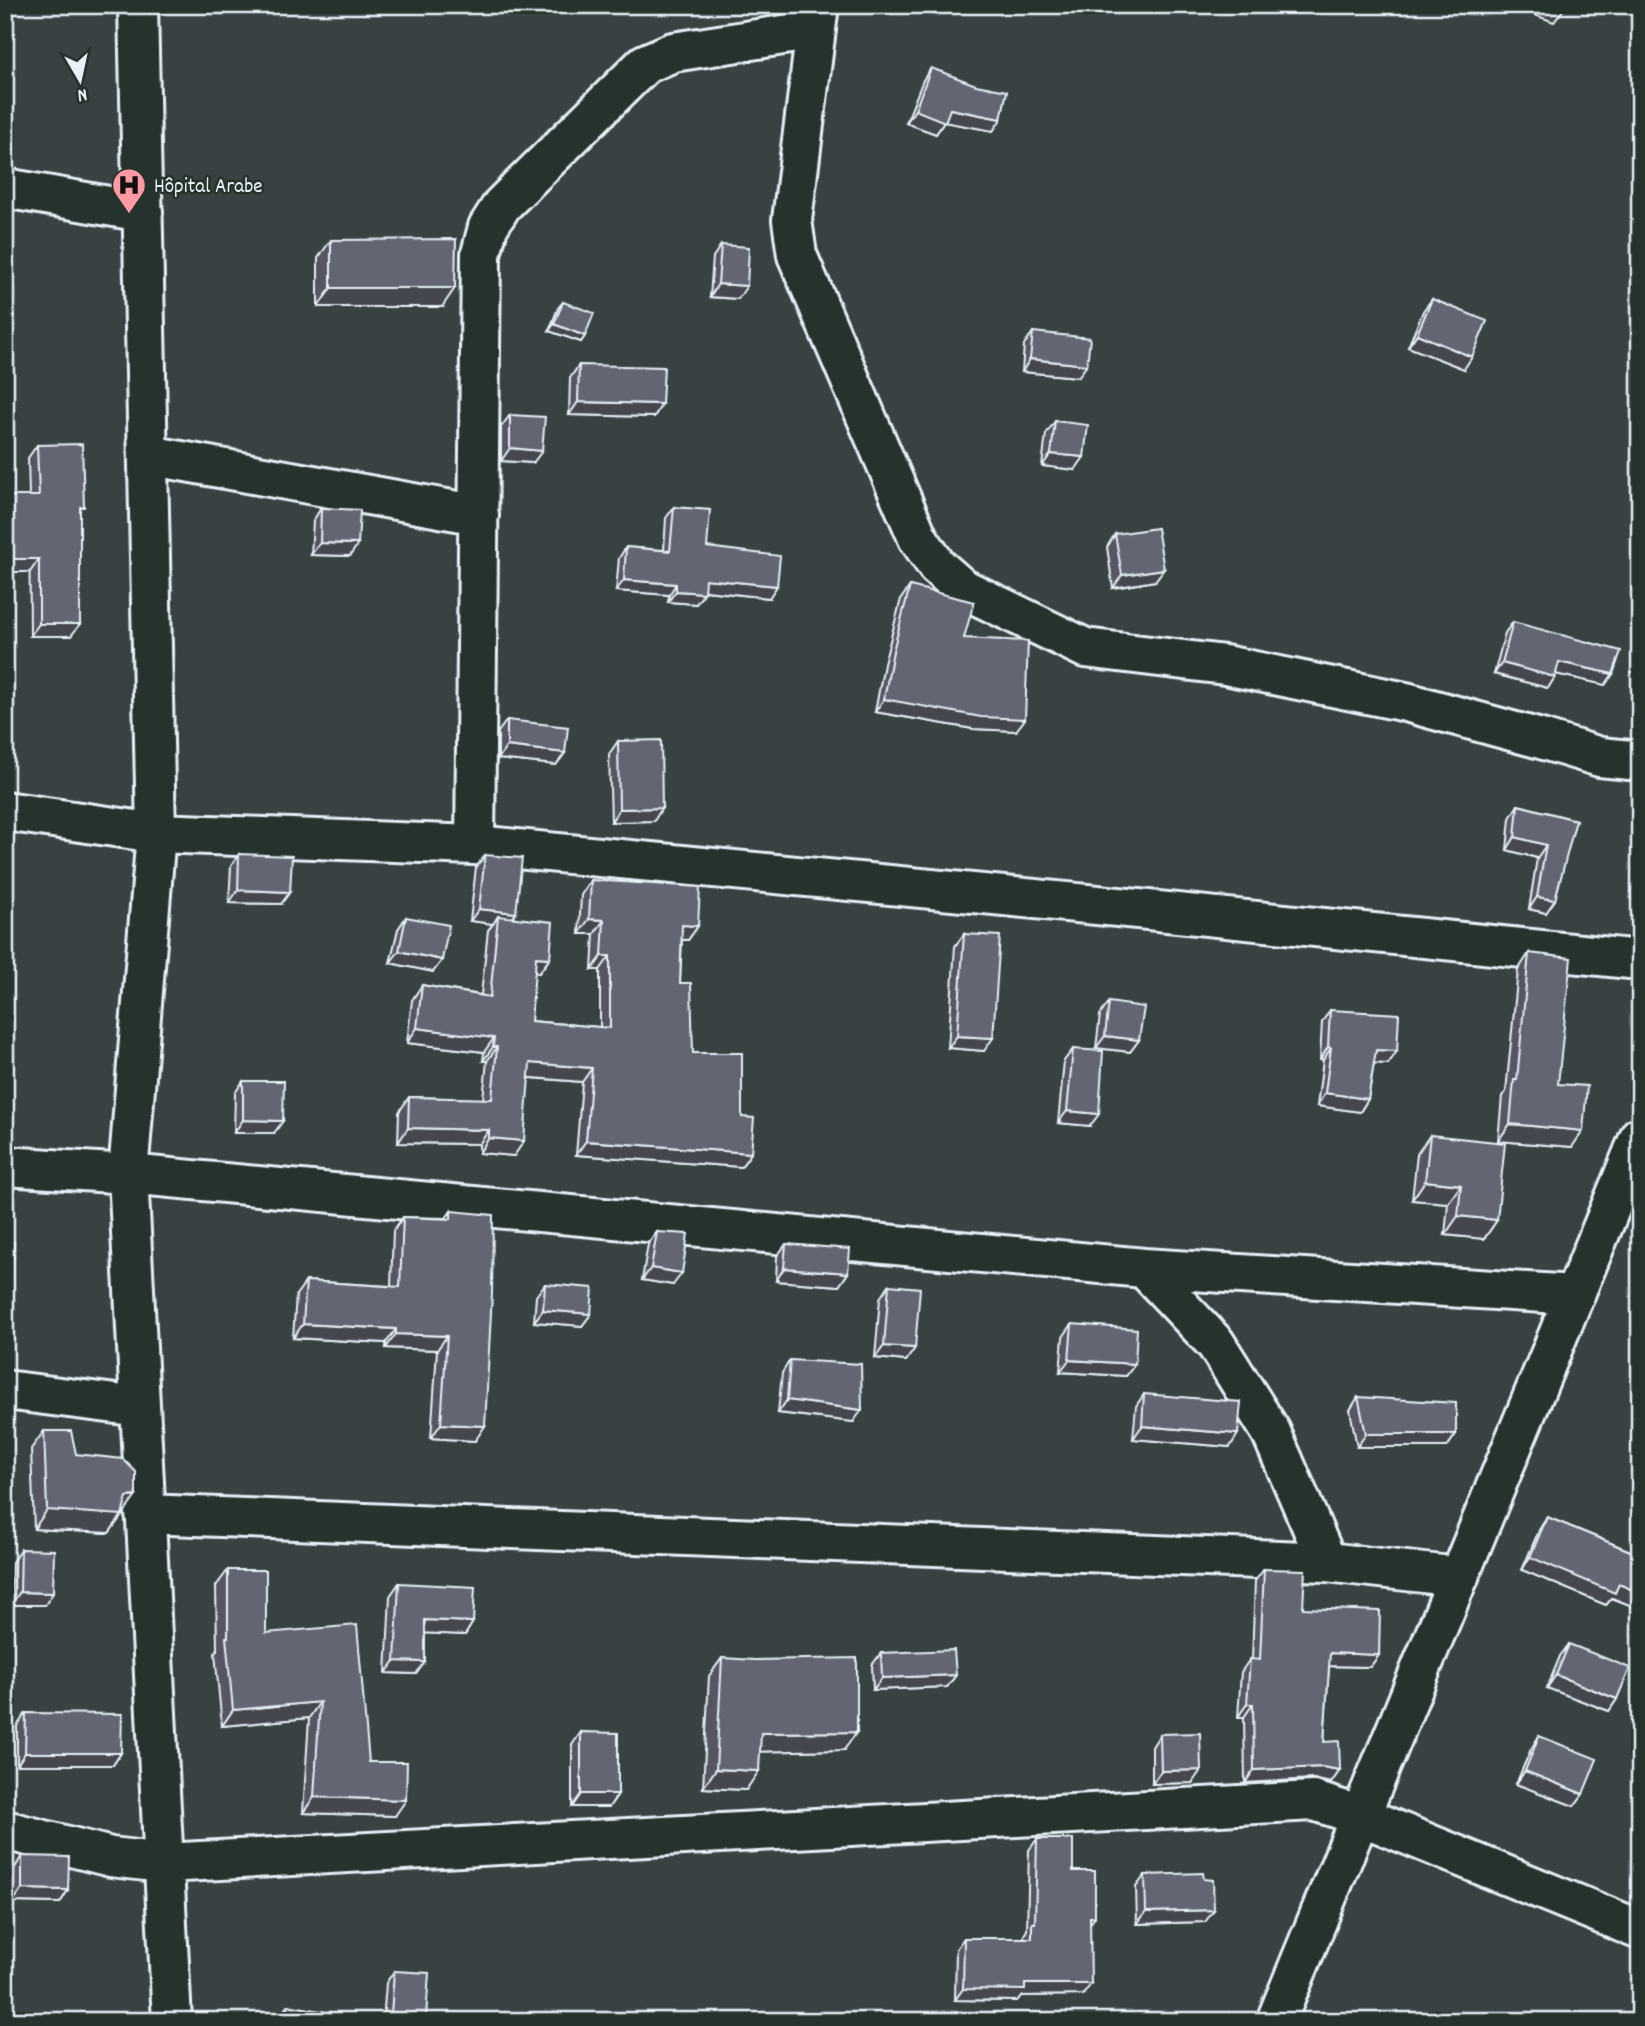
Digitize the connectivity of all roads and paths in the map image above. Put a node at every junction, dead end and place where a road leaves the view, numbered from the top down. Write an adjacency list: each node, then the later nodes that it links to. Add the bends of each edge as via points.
1 (138, 5): 4 (street)
2 (817, 18): 6 (street, via 673,52 645,64 502,205 488,227 481,254); 7 (street, via 792,220 797,255 918,538 937,566 962,588 1085,648 1237,667 1406,702 1600,757)
3 (5, 188): 4 (street)
4 (143, 212): 5 (street)
5 (148, 455): 6 (street); 9 (street)
6 (479, 516): 10 (street)
7 (1640, 761)
8 (5, 811): 9 (street)
9 (156, 834): 10 (street); 14 (street)
10 (475, 845): 11 (street)
11 (1640, 960)
12 (1640, 1136): 15 (street)
13 (5, 1166): 14 (street)
14 (128, 1174): 16 (street); 21 (street)
15 (1626, 1210): 18 (street)
16 (1144, 1268): 17 (street); 19 (street)
17 (1210, 1273): 18 (street); 19 (street)
18 (1575, 1295): 24 (street)
19 (1216, 1344): 23 (street, via 1271,1432)
20 (5, 1390): 21 (street)
21 (140, 1407): 22 (street)
22 (145, 1514): 23 (street); 27 (street)
23 (1327, 1562): 24 (street)
24 (1459, 1577): 25 (street)
25 (1361, 1816): 27 (street, via 1314,1801); 28 (street); 30 (street)
26 (5, 1830): 27 (street, via 111,1857)
27 (164, 1863): 29 (street)
28 (1640, 1930)
29 (172, 2021)
30 (1276, 2021)

